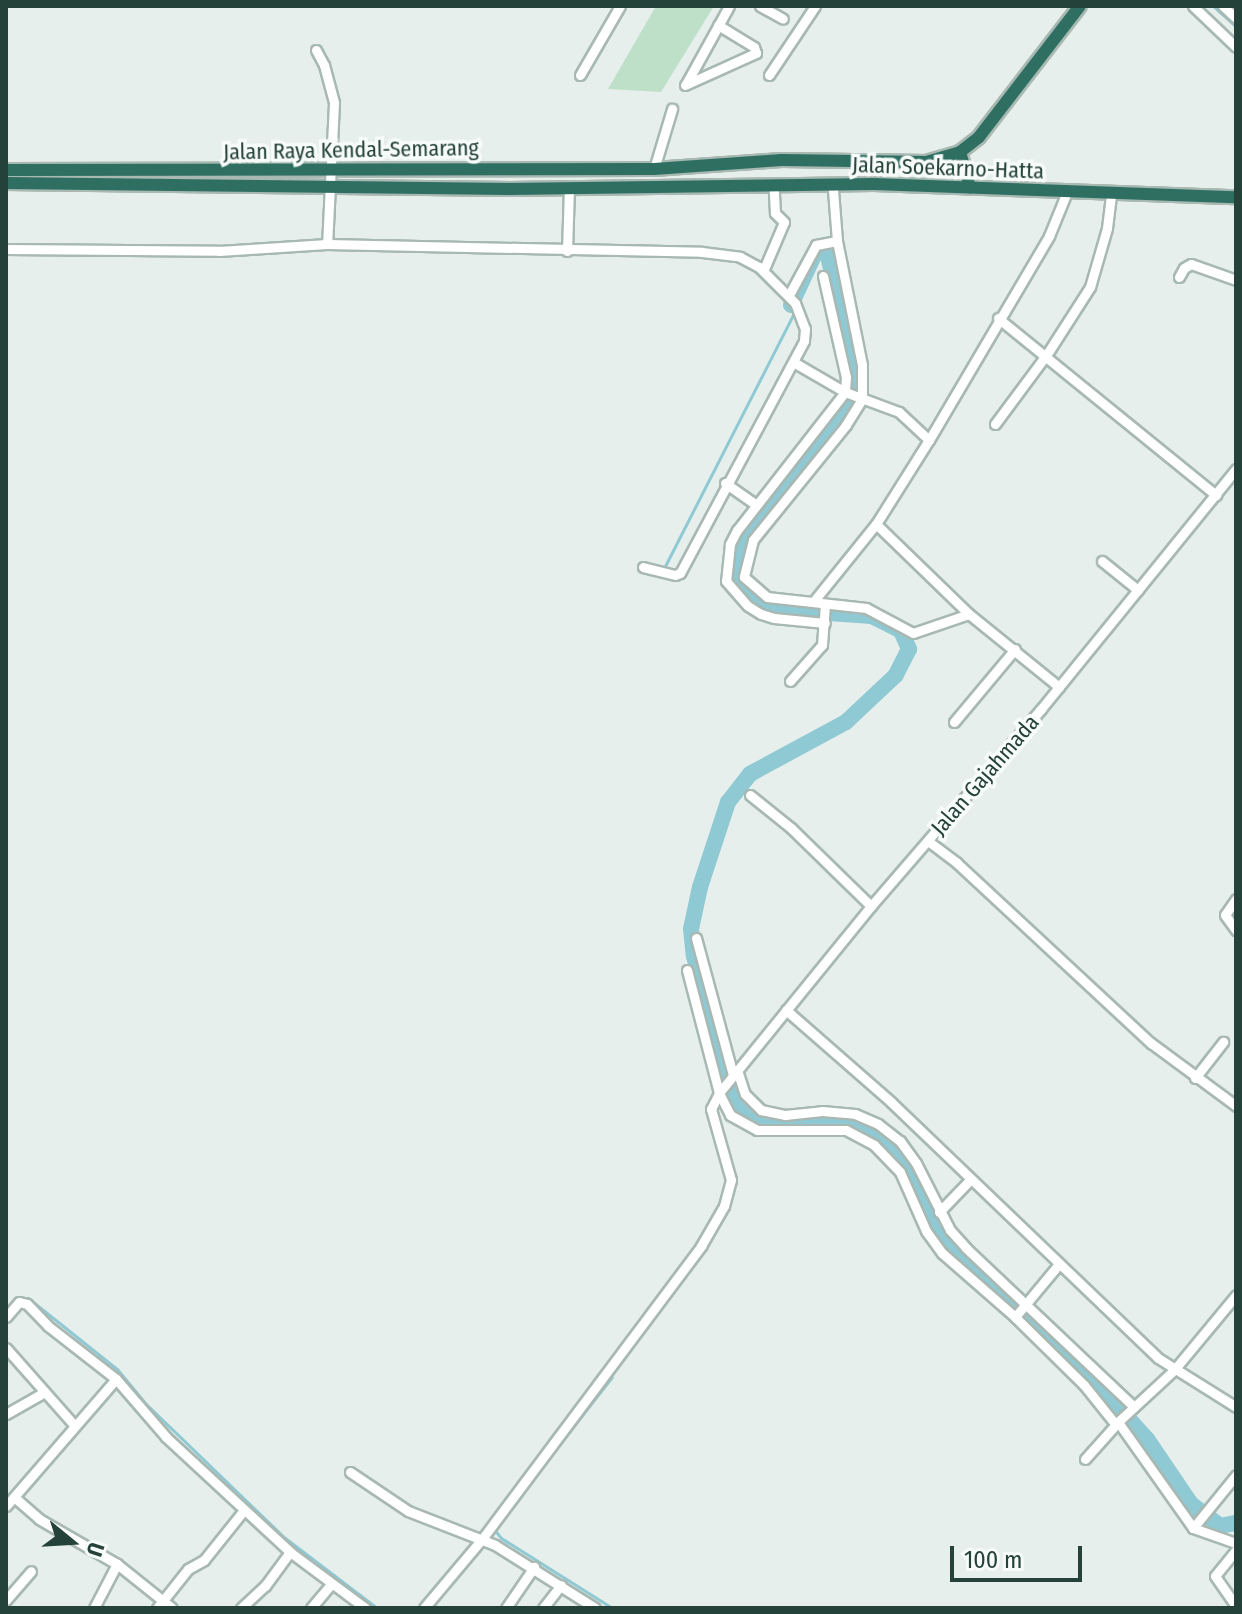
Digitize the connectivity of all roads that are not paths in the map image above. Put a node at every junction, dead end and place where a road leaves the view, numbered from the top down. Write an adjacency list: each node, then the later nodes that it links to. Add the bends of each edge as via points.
1 (620, 6): 13 (street)
2 (729, 6): 10 (street)
3 (760, 6): 9 (street)
4 (815, 6): 14 (street)
5 (1080, 6): 16 (highway, via 979,137)
6 (1193, 6): 11 (street)
7 (1223, 6): 8 (street)
8 (1236, 18)
9 (783, 19)
10 (718, 25): 10 (street, via 705,49 685,85 756,53)
11 (1236, 47)
12 (316, 50): 20 (street, via 333,93)
13 (580, 75)
14 (769, 75)
15 (672, 109): 18 (street)
16 (960, 152): 17 (highway, Jalan Soekarno-Hatta, via 926,162 782,160); 27 (highway)
17 (696, 166): 18 (highway, Jalan Raya Kendal-Semarang)
18 (654, 169): 20 (highway, Jalan Raya Kendal-Semarang)
19 (6, 170): 21 (highway, Jalan Raya Kendal-Semarang)
20 (328, 171): 21 (highway, Jalan Raya Kendal-Semarang); 23 (street)
21 (83, 177): 22 (highway, Jalan Raya Kendal-Semarang); 23 (highway, Jalan Raya Kendal-Semarang)
22 (6, 183)
23 (328, 186): 25 (highway, Jalan Raya Kendal-Semarang); 33 (street)
24 (658, 187): 25 (highway, Jalan Raya Kendal-Semarang); 28 (highway, Jalan Soekarno-Hatta)
25 (569, 188): 35 (street)
26 (827, 188): 27 (highway, Jalan Soekarno-Hatta); 28 (highway, Jalan Soekarno-Hatta); 32 (street)
27 (970, 188): 29 (highway, Jalan Soekarno-Hatta)
28 (782, 189): 36 (street, via 775,213 784,222)
29 (1067, 192): 30 (highway, Jalan Soekarno-Hatta); 41 (street, via 1049,236)
30 (1111, 194): 31 (highway, Jalan Soekarno-Hatta); 42 (street, via 1090,287)
31 (1236, 197)
32 (834, 241): 40 (street, via 816,245); 44 (street, via 862,365)
33 (327, 244): 34 (street, via 219,251); 35 (street)
34 (6, 249)
35 (567, 251): 36 (street, via 702,252 740,257)
36 (764, 269): 40 (street)
37 (823, 276): 44 (street)
38 (1179, 277): 39 (street, via 1191,264)
39 (1236, 280)
40 (792, 298): 43 (street, via 805,329)
41 (998, 318): 42 (street); 46 (street)
42 (1047, 354): 45 (street); 49 (street)
43 (795, 363): 44 (street); 48 (street)
44 (853, 396): 46 (street, via 899,412); 50 (street); 54 (street, via 846,425 753,540)
45 (995, 424)
46 (929, 440): 51 (street)
47 (1236, 469): 49 (street, Jalan Gajahmada)
48 (725, 483): 50 (street); 53 (street, via 680,573)
49 (1216, 495): 56 (street, Jalan Gajahmada)
50 (756, 505): 55 (street, via 730,544)
51 (876, 524): 57 (street); 59 (street)
52 (1102, 561): 56 (street)
53 (643, 567)
54 (743, 577): 55 (street); 57 (street, via 767,597)
55 (728, 581): 60 (street, via 761,614)
56 (1138, 590): 62 (street, Jalan Gajahmada)
57 (813, 602): 58 (street)
58 (825, 605): 59 (street, via 874,610 919,634); 60 (street)
59 (969, 614): 61 (street)
60 (825, 622): 63 (street, via 822,645)
61 (1015, 649): 62 (street); 64 (street)
62 (1051, 680): 66 (street, Jalan Gajahmada)
63 (790, 681)
64 (954, 722)
65 (750, 795): 68 (street)
66 (932, 846): 68 (street, Jalan Gajahmada); 75 (street)
67 (1236, 899): 69 (street, via 1225,915)
68 (871, 906): 72 (street, Jalan Gajahmada)
69 (1236, 930)
70 (696, 938): 74 (street)
71 (687, 970): 76 (street)
72 (791, 1015): 74 (street, Jalan Gajahmada); 78 (street)
73 (1223, 1042): 75 (street)
74 (734, 1075): 76 (street, Jalan Gajahmada); 79 (street, via 761,1110 785,1115 837,1110 878,1124 916,1163)
75 (1195, 1078): 77 (street)
76 (722, 1099): 83 (street, via 738,1122 757,1130 846,1130 874,1145 900,1172 926,1231 942,1253); 101 (street, via 711,1109 731,1180 724,1206 701,1246)
77 (1236, 1106)
78 (971, 1179): 79 (street); 80 (street)
79 (939, 1212): 82 (street, via 966,1248)
80 (1059, 1264): 82 (street); 86 (street)
81 (1236, 1295): 86 (street)
82 (1026, 1305): 83 (street); 90 (street)
83 (1016, 1316): 92 (street)
84 (6, 1317): 87 (street, via 19,1302 27,1304)
85 (6, 1348): 88 (street)
86 (1174, 1370): 89 (street); 90 (street)
87 (116, 1379): 93 (street); 99 (street, via 166,1437)
88 (43, 1393): 91 (street); 93 (street)
89 (1236, 1407)
90 (1132, 1409): 92 (street)
91 (6, 1414)
92 (1118, 1422): 94 (street); 100 (street)
93 (75, 1426): 97 (street)
94 (1085, 1459)
95 (350, 1472): 101 (street, via 408,1511)
96 (1236, 1475): 100 (street)
97 (14, 1497): 98 (street); 105 (street, via 39,1519)
98 (6, 1506)
99 (244, 1510): 104 (street); 111 (street)
100 (1195, 1526): 102 (street)
101 (482, 1539): 106 (street); 118 (street)
102 (1236, 1543)
103 (1236, 1550): 112 (street, via 1215,1576)
104 (290, 1552): 108 (street); 115 (street)
105 (117, 1564): 111 (street); 113 (street)
106 (534, 1567): 109 (street); 119 (street)
107 (31, 1571): 110 (street)
108 (330, 1585): 116 (street); 117 (street)
109 (561, 1585): 120 (street); 121 (street)
110 (6, 1600)
111 (160, 1604): 114 (street)
112 (1236, 1606)
113 (94, 1608)
114 (172, 1608)
115 (241, 1608)
116 (311, 1608)
117 (365, 1608)
118 (424, 1608)
119 (506, 1608)
120 (543, 1608)
121 (595, 1608)

